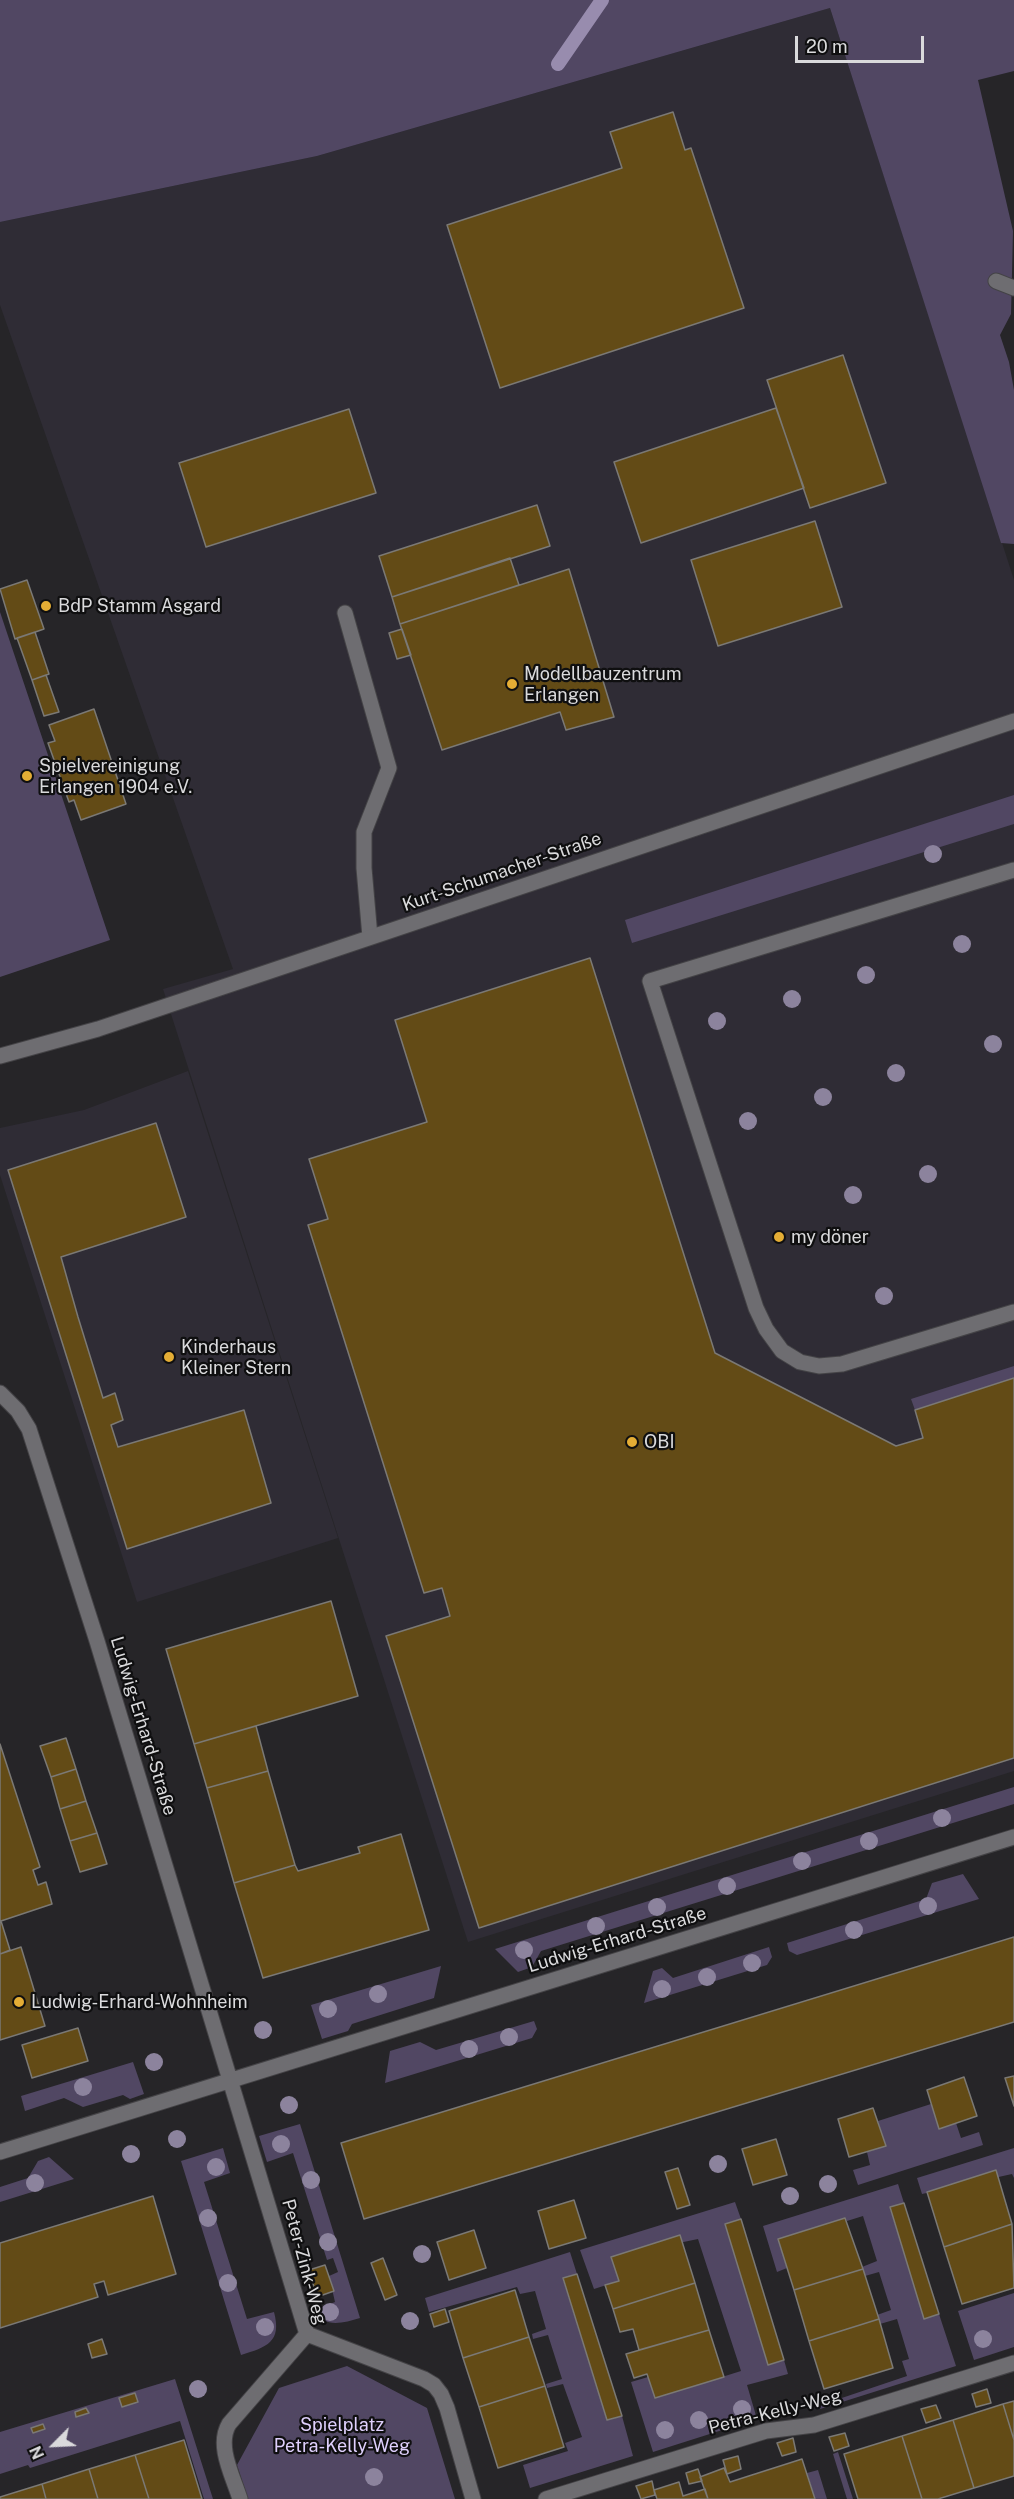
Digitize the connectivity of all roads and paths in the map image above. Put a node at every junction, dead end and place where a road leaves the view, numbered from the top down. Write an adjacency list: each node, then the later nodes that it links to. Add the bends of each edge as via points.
1 (996, 281): 2 (street)
2 (1014, 288)
3 (345, 613): 6 (street, via 389,768 364,832)
4 (1014, 721): 6 (street, Kurt-Schumacher-Straße)
5 (1014, 870): 8 (street, via 650,981 748,1287 773,1341 782,1351 800,1362 819,1366 842,1364)
6 (370, 937): 7 (street, Kurt-Schumacher-Straße, via 99,1029)
7 (0, 1056)
8 (1014, 1312)
9 (0, 1393): 11 (street, Ludwig-Erhard-Straße, via 29,1429)
10 (1014, 1837): 11 (street, Ludwig-Erhard-Straße)
11 (231, 2081): 12 (street, Ludwig-Erhard-Straße); 13 (street, Peter-Zink-Weg)
12 (0, 2152)
13 (307, 2334): 15 (street, Peter-Zink-Weg, via 223,2434); 16 (street, via 434,2385 447,2408)
14 (1014, 2363): 17 (street, Petra-Kelly-Weg, via 814,2426 766,2431)
15 (240, 2499)
16 (473, 2499)
17 (546, 2499)

